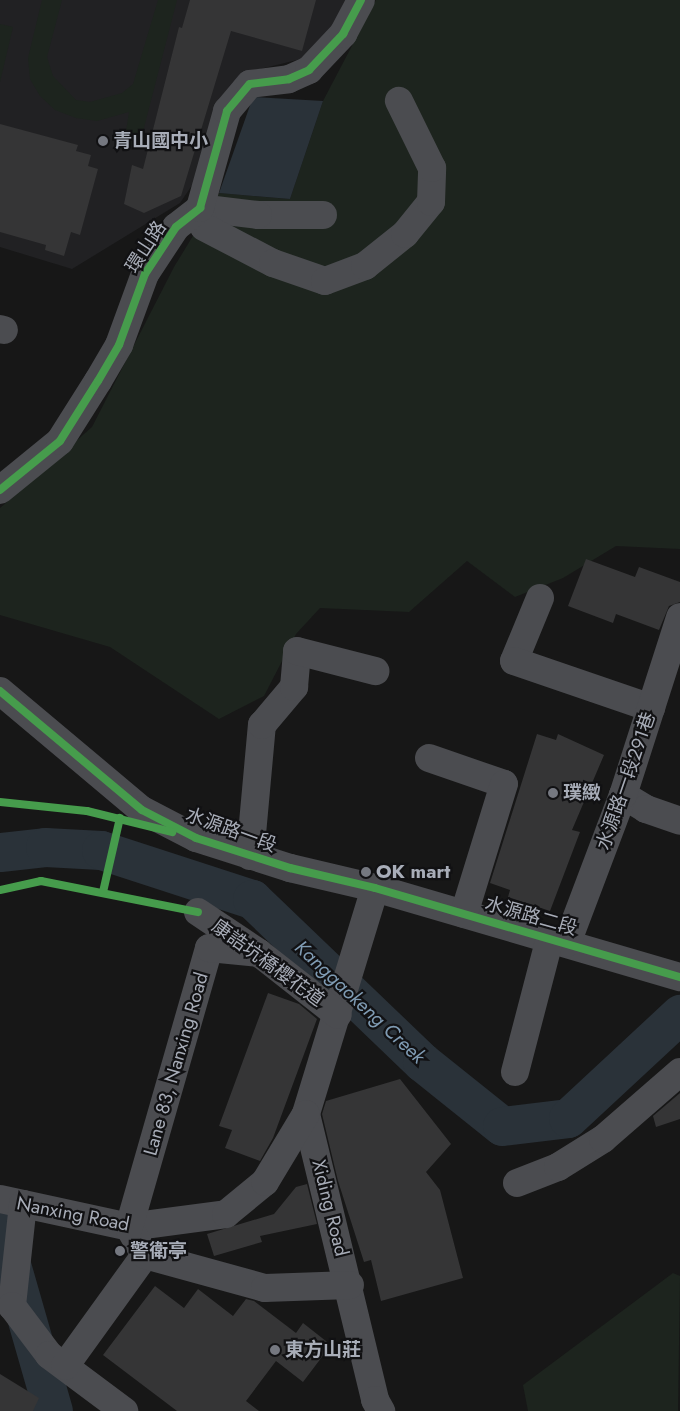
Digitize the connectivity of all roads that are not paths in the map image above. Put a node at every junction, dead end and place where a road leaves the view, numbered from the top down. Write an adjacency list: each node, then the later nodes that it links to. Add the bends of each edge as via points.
1 (361, 0): 3 (street, via 343,34 309,70 289,79 250,84 227,111)
2 (399, 101): 3 (street, via 432,168 431,202 405,234 365,266 325,281 273,263 204,227)
3 (200, 208): 4 (street, via 258,215); 5 (street, 環山路, via 176,227 145,274 119,345 65,434)
4 (323, 215)
5 (0, 490)
6 (540, 598): 11 (street, via 514,660)
7 (680, 617): 9 (street, 水源路一段291巷)
8 (375, 671): 15 (street, via 298,651 294,687 262,725)
9 (670, 677): 11 (street, 水源路一段291巷)
10 (0, 691): 15 (street, 水源路一段, via 142,810 196,838)
11 (651, 708): 13 (street, 水源路一段291巷)
12 (429, 758): 18 (street, via 504,784)
13 (623, 795): 14 (street, via 646,809); 19 (street, 水源路一段291巷)
14 (680, 821)
15 (250, 856): 16 (street, 水源路一段)
16 (375, 888): 18 (street, 水源路二段); 22 (street)
17 (198, 912): 20 (street, 康誥坑橋櫻花道)
18 (464, 914): 19 (street, 水源路二段)
19 (558, 941): 21 (street, 水源路二段); 23 (street, 水源路一段291巷)
20 (259, 953): 22 (street, 康誥坑橋櫻花道); 28 (street, Lane 83, Nanxing Road, via 209,948)
21 (679, 976)
22 (339, 1011): 25 (street)
23 (515, 1072)
24 (680, 1072): 26 (street, via 603,1139 558,1167)
25 (306, 1114): 28 (street, Nanxing Road, via 265,1182 226,1214); 30 (street, Xiding Road)
26 (517, 1183)
27 (15, 1202): 28 (street, Nanxing Road); 31 (street, via 18,1255 12,1306)
28 (129, 1227): 29 (street)
29 (145, 1255): 30 (street, via 265,1288); 31 (street)
30 (350, 1285): 33 (street, Xiding Road, via 375,1400)
31 (57, 1360): 32 (street)
32 (124, 1411)
33 (381, 1411)

